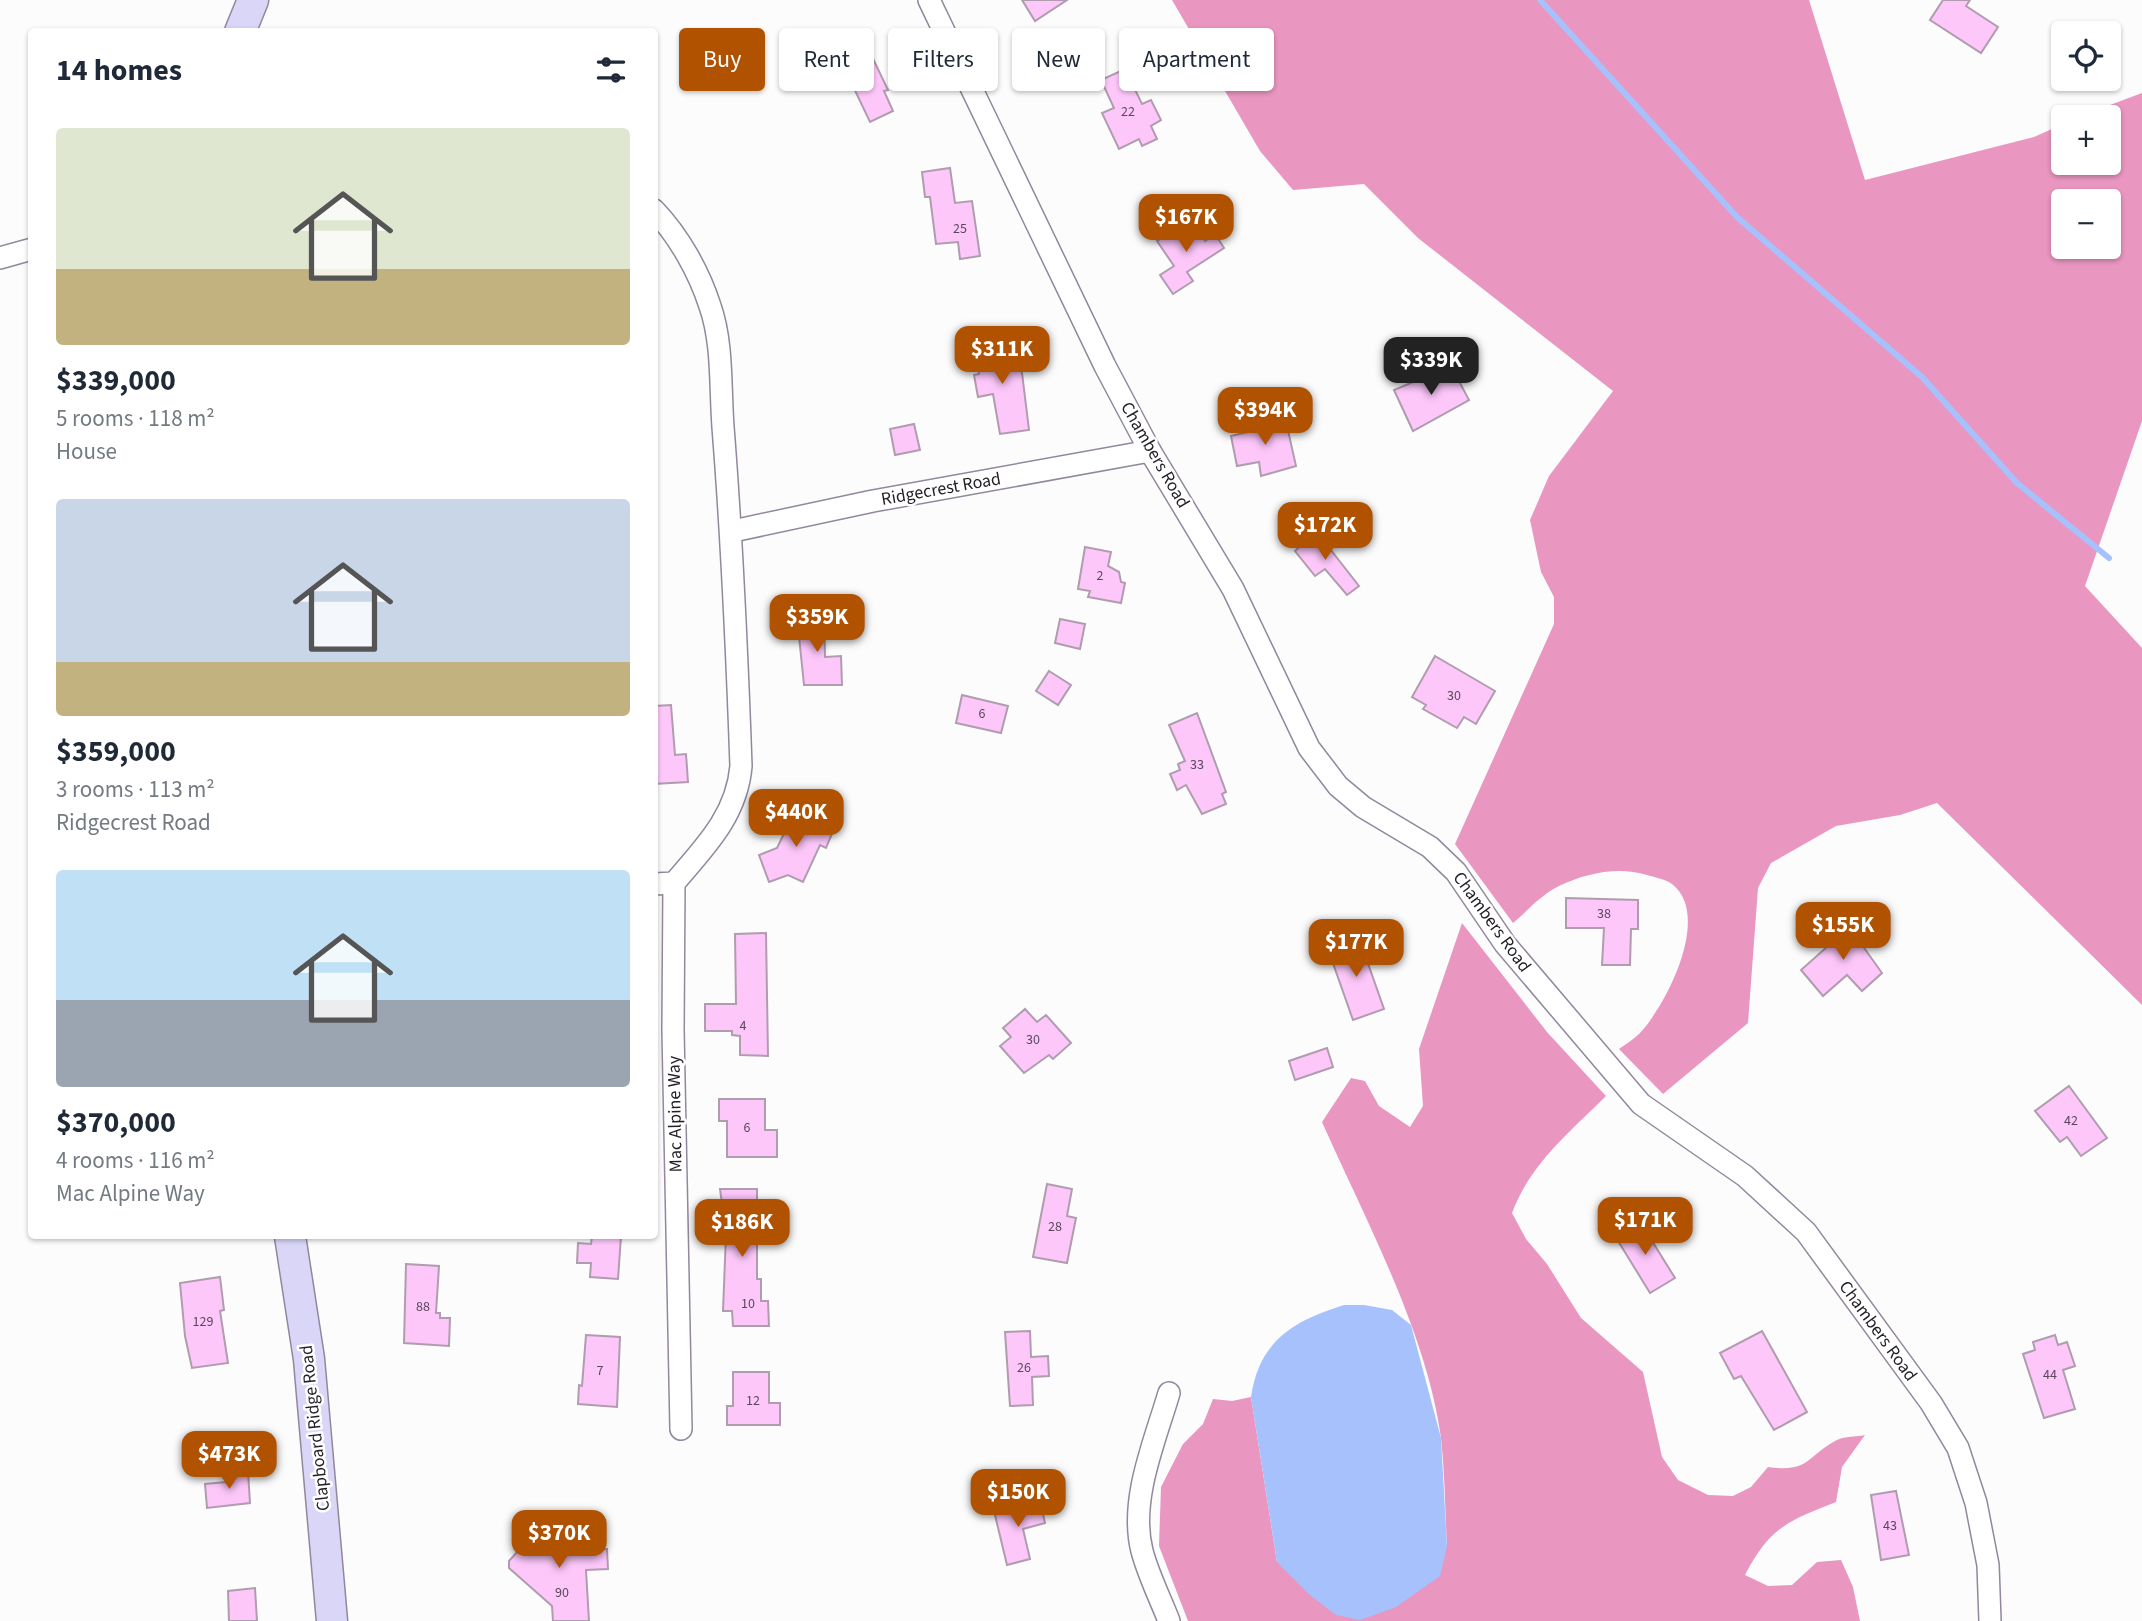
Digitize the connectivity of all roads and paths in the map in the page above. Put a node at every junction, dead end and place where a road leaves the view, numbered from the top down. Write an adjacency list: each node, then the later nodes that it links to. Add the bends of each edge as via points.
1 (253, 0): 3 (main road)
2 (929, 0): 7 (street, Chambers Road)
3 (242, 28)
4 (658, 214): 8 (street, via 697,275 711,308)
5 (28, 250): 6 (street)
6 (0, 258)
7 (1150, 451): 8 (street, Ridgecrest Road); 16 (street, Chambers Road, via 1233,589 1309,748 1338,786 1363,807 1430,847 1456,872 1505,944 1641,1104 1745,1177 1806,1232 1931,1403 1958,1448 1976,1503 1988,1564)
8 (733, 531): 9 (street, via 740,784 727,817)
9 (664, 884): 10 (street, Mac Alpine Way)
10 (664, 1030): 13 (street, Mac Alpine Way)
11 (290, 1239): 14 (main road, Clapboard Ridge Road, via 309,1359)
12 (1169, 1393): 15 (street, via 1139,1514 1141,1549)
13 (681, 1429)
14 (332, 1621)
15 (1169, 1621)
16 (1990, 1621)

